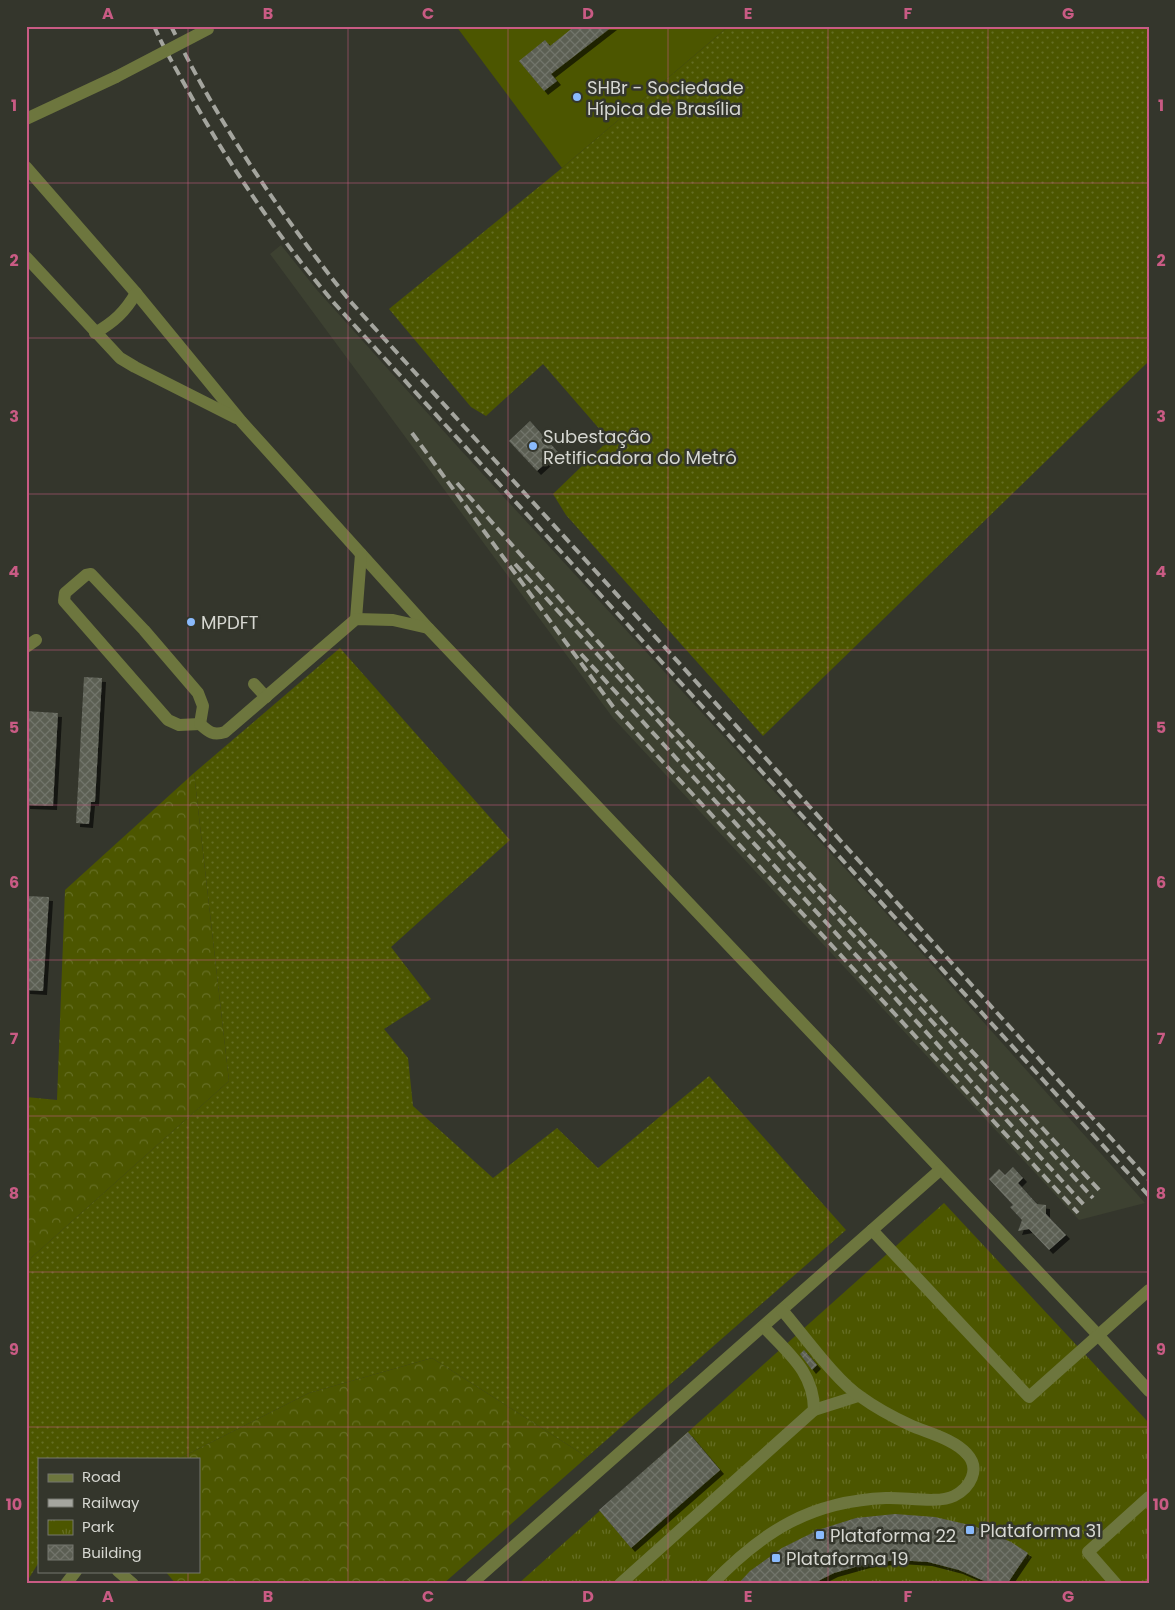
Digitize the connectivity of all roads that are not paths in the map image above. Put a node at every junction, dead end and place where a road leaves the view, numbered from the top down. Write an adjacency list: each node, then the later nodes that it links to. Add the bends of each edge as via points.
1 (210, 27): 2 (street, bridge, via 116,77)
2 (26, 119)
3 (26, 167): 5 (street)
4 (26, 257): 6 (street)
5 (136, 293): 6 (street, via 113,323); 7 (street)
6 (95, 333): 7 (street, via 120,358)
7 (241, 421): 8 (street)
8 (361, 554): 9 (street); 10 (street)
9 (356, 619): 10 (street, via 394,620); 12 (street)
10 (428, 628): 14 (street)
11 (254, 684): 12 (street)
12 (266, 697): 13 (street, via 225,732 208,732)
13 (200, 724): 13 (street, via 203,706 198,694 96,577 86,575 65,593 64,601 168,720 179,725)
14 (940, 1170): 15 (street); 19 (street)
15 (872, 1230): 17 (street); 19 (street, via 1029,1397)
16 (1149, 1290): 19 (street)
17 (782, 1310): 18 (street); 21 (street)
18 (764, 1327): 22 (street, via 807,1375); 28 (street)
19 (1099, 1336): 20 (street)
20 (1149, 1392)
21 (858, 1396): 22 (street); 30 (street, via 958,1446 974,1465 968,1484 942,1500 914,1497 862,1499 815,1511 770,1532 738,1557)
22 (814, 1410): 29 (street)
23 (1149, 1497): 31 (street, via 1088,1552)
24 (75, 1572): 26 (street)
25 (119, 1572): 27 (street)
26 (66, 1584)
27 (133, 1584)
28 (471, 1584)
29 (620, 1584)
30 (712, 1584)
31 (1116, 1584)

